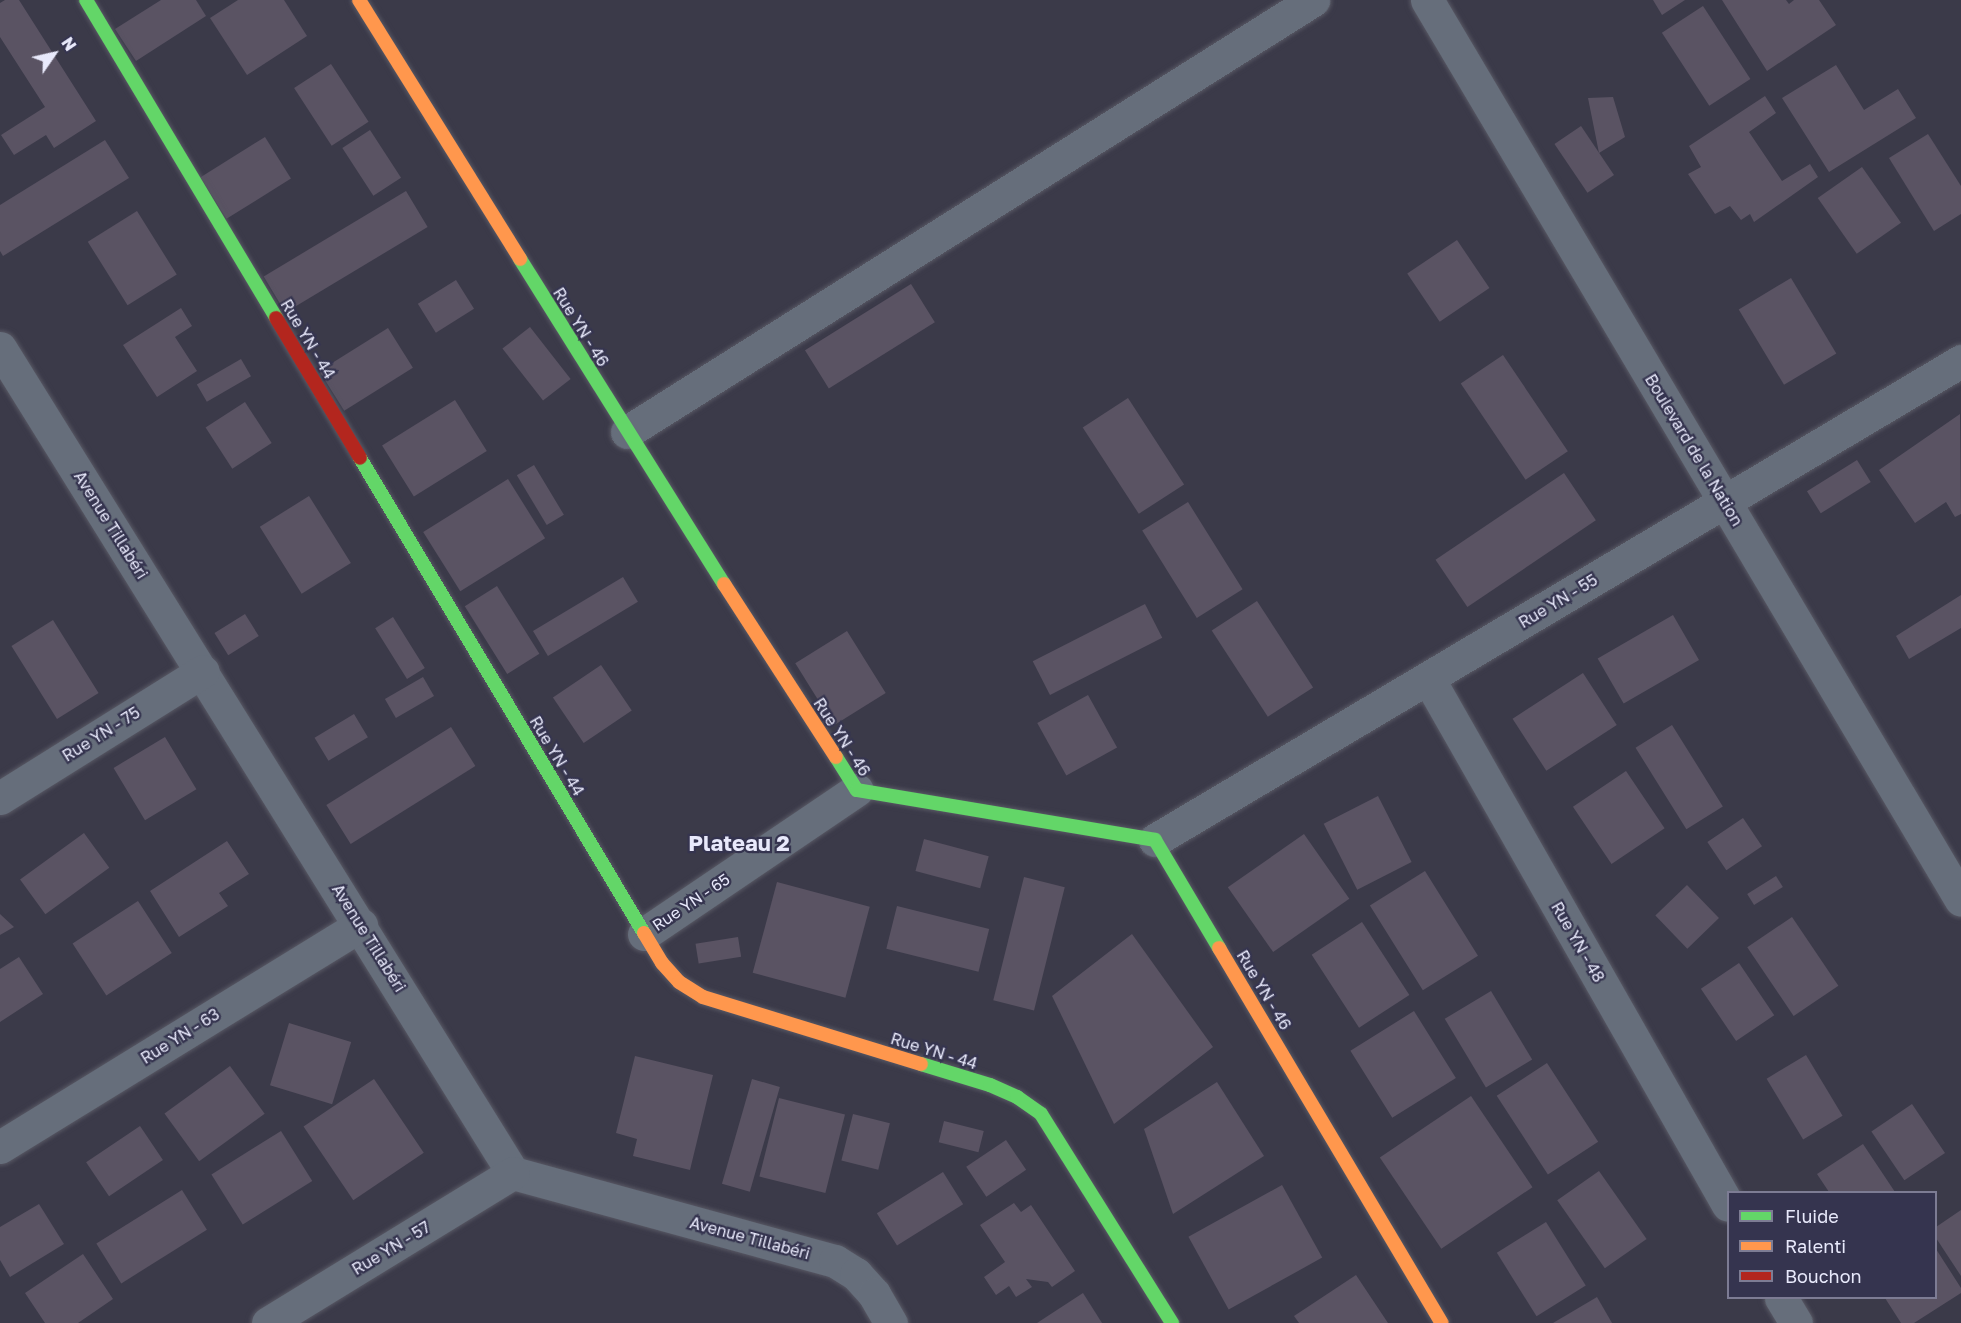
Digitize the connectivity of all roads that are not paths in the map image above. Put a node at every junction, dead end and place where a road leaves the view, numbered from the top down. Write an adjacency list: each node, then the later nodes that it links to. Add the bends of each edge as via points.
1 (86, 0): 16 (street, Rue YN - 44)
2 (359, 0): 7 (street, Rue YN - 46)
3 (1313, 0): 7 (street)
4 (1426, 0): 8 (street, Boulevard de la Nation)
5 (0, 348): 9 (street, Avenue Tillabéri)
6 (1961, 361): 8 (street, Rue YN - 55)
7 (627, 432): 11 (street, Rue YN - 46)
8 (1724, 501): 10 (street, Rue YN - 55); 14 (street, Boulevard de la Nation)
9 (203, 671): 12 (street, Rue YN - 75); 15 (street, Avenue Tillabéri)
10 (1428, 678): 13 (street, Rue YN - 55); 19 (street, Rue YN - 48)
11 (857, 790): 13 (street, Rue YN - 46); 16 (street, Rue YN - 65)
12 (0, 798)
13 (1155, 840): 24 (street, Rue YN - 46)
14 (1961, 900)
15 (361, 925): 17 (street, Rue YN - 63); 18 (street, Avenue Tillabéri)
16 (644, 934): 23 (street, Rue YN - 44, via 679,982 703,997 990,1085 1041,1114)
17 (0, 1147)
18 (513, 1173): 21 (street, Rue YN - 57); 22 (street, Avenue Tillabéri, via 835,1261 856,1274 874,1294)
19 (1727, 1203)
20 (1782, 1299): 25 (street)
21 (268, 1323)
22 (891, 1323)
23 (1172, 1323)
24 (1442, 1323)
25 (1796, 1323)

